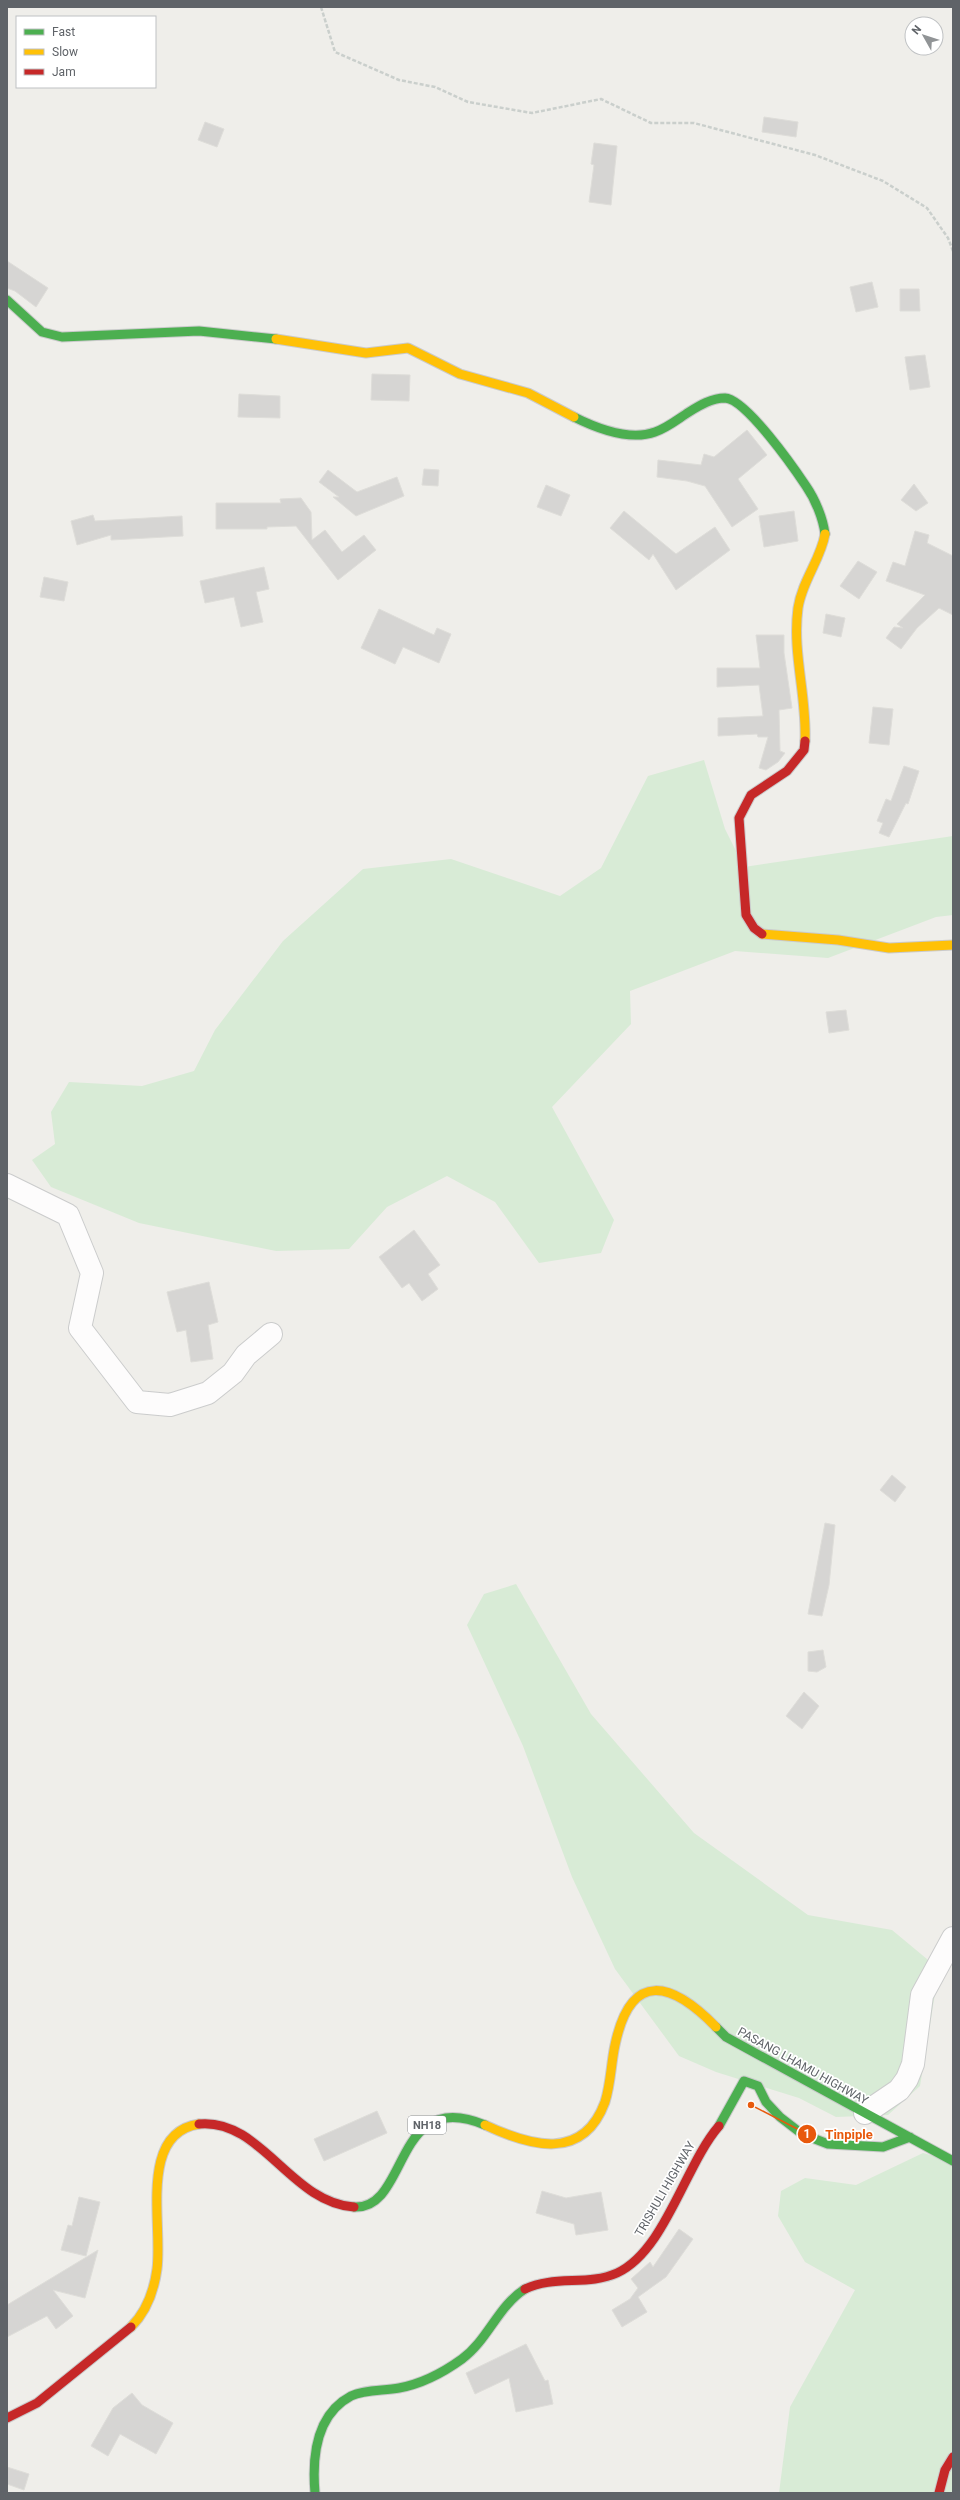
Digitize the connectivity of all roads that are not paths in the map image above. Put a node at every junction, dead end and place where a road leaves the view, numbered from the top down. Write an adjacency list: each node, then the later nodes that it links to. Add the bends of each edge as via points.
1 (7, 300): 2 (street, via 42,332 62,337 199,331 254,335 366,353 408,348 460,374 528,393 588,424 624,434 644,435 656,432 706,402 716,399 727,398 737,401 764,429 807,487 821,517 825,536 802,590 798,608 796,651 806,718 804,750 787,771 751,795 739,818 746,915 759,933 770,936 838,940 889,948)
2 (953, 944)
3 (7, 1185): 4 (street, via 68,1215 92,1273 80,1328 137,1402 170,1405 208,1394 233,1372 246,1355)
4 (271, 1334)
5 (953, 1938): 6 (street, via 922,1995 916,2046 907,2079 899,2090)
6 (865, 2113): 7 (street, PASANG LHAMU HIGHWAY / NH18); 9 (street, PASANG LHAMU HIGHWAY / NH18, via 726,2037 687,2001 675,1993 659,1988 652,1989 635,2001 621,2019 604,2101 592,2125 581,2136 565,2142 534,2143 511,2137 471,2120 449,2118 434,2122 416,2135 396,2173 382,2192 364,2205 342,2206 316,2193 245,2137 228,2128 210,2123 183,2128 169,2140 160,2162 157,2264 153,2289 145,2310 130,2326 38,2404)
7 (910, 2137): 8 (street, PASANG LHAMU HIGHWAY / NH18); 11 (street, TRISHULI HIGHWAY, via 883,2146 828,2144 802,2134 766,2102 758,2086 744,2081 732,2100 724,2120 707,2140 648,2244 628,2266 611,2277 556,2280 520,2291 467,2356 412,2385 352,2395 331,2412 321,2426 313,2473)
8 (953, 2161)
9 (7, 2418)
10 (953, 2457): 12 (street, via 945,2470)
11 (315, 2493)
12 (939, 2493)

